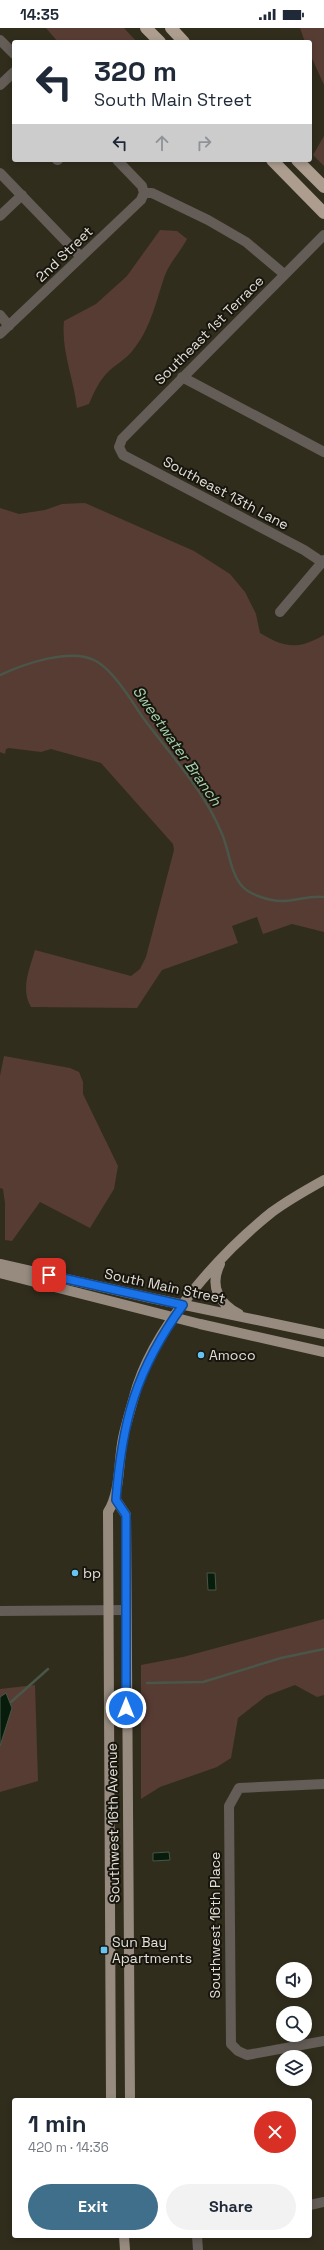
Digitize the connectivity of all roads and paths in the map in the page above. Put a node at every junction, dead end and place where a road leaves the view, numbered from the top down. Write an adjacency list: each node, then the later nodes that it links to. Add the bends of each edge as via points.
1 (146, 28): 4 (highway)
2 (171, 28): 5 (highway)
3 (0, 40): 6 (street)
4 (158, 40)
5 (182, 40)
6 (12, 52)
7 (12, 74): 8 (street)
8 (0, 85)
9 (119, 162): 14 (street, via 142,186)
10 (274, 162): 16 (highway)
11 (299, 162): 13 (highway)
12 (0, 173): 15 (street)
13 (324, 187)
14 (144, 193): 19 (street, 2nd Street, via 141,200); 20 (street, via 152,194 208,220 246,242)
15 (22, 195): 17 (street); 19 (street)
16 (324, 213)
17 (0, 216)
18 (324, 235): 20 (street, Southeast 1st Terrace)
19 (81, 257): 22 (street, 2nd Street)
20 (284, 274): 24 (street, Southeast 1st Terrace)
21 (0, 315): 22 (street)
22 (9, 326): 23 (street, 2nd Street)
23 (0, 334)
24 (182, 377): 25 (street, Southeast 1st Terrace, via 122,439); 26 (street)
25 (119, 447): 27 (street, Southeast 13th Lane, via 123,455)
26 (324, 452)
27 (323, 561): 28 (street)
28 (280, 612)
29 (324, 1180): 30 (main road, Southwest 16th Avenue, via 273,1211 244,1235)
30 (222, 1258): 33 (main road, Southwest 16th Avenue); 35 (main road, via 216,1275 216,1290 225,1304)
31 (0, 1264): 33 (main road, South Main Street)
32 (0, 1273): 34 (main road, South Main Street)
33 (183, 1305): 34 (main road, Southwest 16th Avenue); 35 (main road, South Main Street)
34 (174, 1317): 37 (main road, South Main Street); 38 (main road, Southwest 16th Avenue, via 154,1348 136,1389 123,1438)
35 (246, 1318): 36 (main road, South Main Street)
36 (324, 1334)
37 (324, 1352)
38 (116, 1500): 39 (main road, Southwest 16th Avenue, via 108,1512); 40 (main road, Southwest 16th Avenue, via 126,1515)
39 (109, 1610): 40 (street); 41 (street); 44 (main road, Southwest 16th Avenue)
40 (126, 1610): 45 (main road, Southwest 16th Avenue)
41 (0, 1611)
42 (324, 1784): 43 (street, Southwest 16th Place, via 239,1788 229,1806 231,2044 247,2055)
43 (324, 2041)
44 (111, 2098)
45 (130, 2098)
46 (324, 2202): 47 (street)
47 (312, 2205)
48 (124, 2238): 50 (main road)
49 (197, 2238): 51 (street)
50 (126, 2250)
51 (198, 2250)

